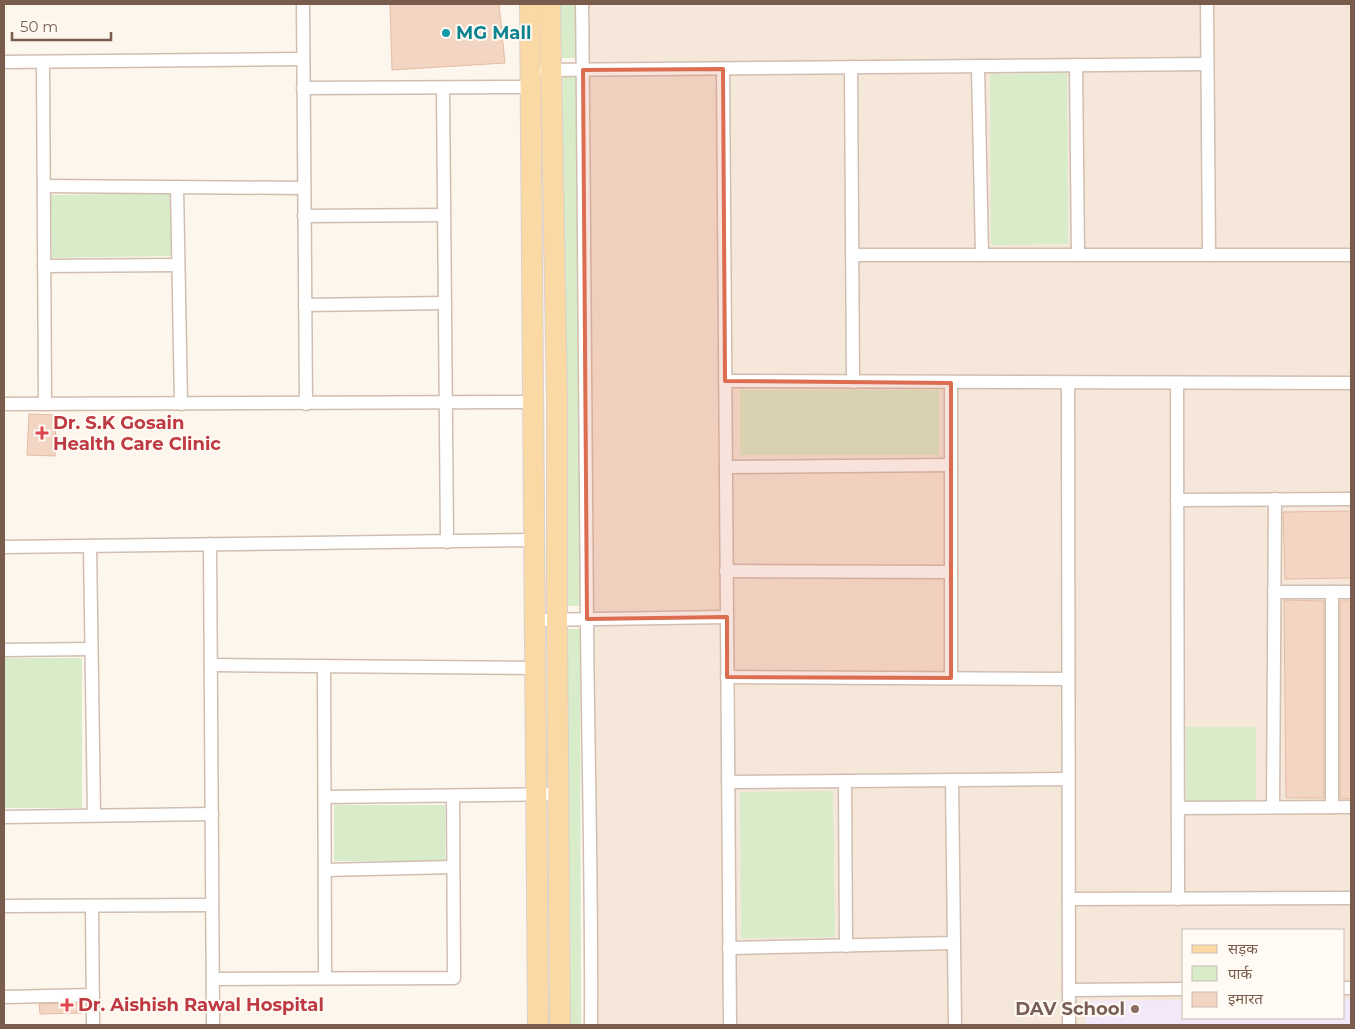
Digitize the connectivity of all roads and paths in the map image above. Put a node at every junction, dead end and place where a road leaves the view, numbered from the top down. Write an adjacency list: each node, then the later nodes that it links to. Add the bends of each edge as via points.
1 (303, 4): 6 (street)
2 (530, 4): 15 (main road)
3 (550, 4): 15 (main road)
4 (582, 4): 14 (street)
5 (1206, 4): 9 (street)
6 (303, 59): 8 (street); 16 (street)
7 (4, 62): 8 (street)
8 (43, 62): 18 (street)
9 (1207, 64): 10 (street); 26 (street)
10 (1076, 65): 11 (street); 25 (street)
11 (978, 66): 12 (street); 24 (street)
12 (852, 67): 13 (street); 23 (street)
13 (723, 68): 14 (street); 32 (street)
14 (583, 70): 15 (street); 61 (street)
15 (537, 76): 17 (street); 38 (main road); 60 (main road, via 557,402)
16 (303, 88): 17 (street); 20 (street)
17 (443, 88): 21 (street)
18 (44, 186): 19 (street); 29 (street)
19 (177, 187): 20 (street); 28 (street)
20 (304, 188): 22 (street)
21 (444, 215): 22 (street); 30 (street)
22 (304, 216): 31 (street)
23 (852, 255): 24 (street); 33 (street)
24 (982, 255): 25 (street)
25 (1078, 255): 26 (street)
26 (1209, 255): 27 (street)
27 (1351, 255)
28 (178, 265): 29 (street); 42 (street)
29 (44, 266): 41 (street)
30 (445, 303): 31 (street); 39 (street)
31 (305, 305): 43 (street)
32 (725, 382): 33 (street); 45 (street)
33 (853, 382): 34 (street)
34 (951, 382): 35 (street); 44 (street)
35 (1068, 383): 36 (street); 70 (street)
36 (1177, 383): 37 (street); 48 (street)
37 (1351, 383)
38 (533, 402): 39 (street); 49 (main road)
39 (446, 403): 43 (street); 50 (street)
40 (4, 404): 41 (street)
41 (45, 404): 42 (street)
42 (181, 404): 43 (street)
43 (306, 404)
44 (951, 465): 45 (street); 55 (street)
45 (726, 467): 54 (street)
46 (1275, 499): 47 (street); 48 (street); 56 (street)
47 (1351, 499)
48 (1177, 500): 82 (street)
49 (534, 540): 50 (street); 62 (main road)
50 (447, 542): 51 (street)
51 (210, 544): 52 (street); 65 (street)
52 (90, 546): 53 (street); 64 (street)
53 (4, 547)
54 (726, 572): 55 (street); 59 (street)
55 (951, 572): 69 (street)
56 (1274, 592): 57 (street); 79 (street)
57 (1332, 592): 58 (street); 80 (street)
58 (1351, 592)
59 (727, 617): 61 (street); 68 (street)
60 (557, 619): 61 (street); 62 (street); 75 (main road)
61 (587, 619): 107 (street)
62 (535, 620): 67 (main road)
63 (4, 650): 64 (street)
64 (91, 650): 84 (street)
65 (211, 666): 66 (street); 83 (street)
66 (324, 666): 67 (street); 78 (street)
67 (535, 668): 76 (main road)
68 (727, 677): 69 (street); 74 (street)
69 (951, 678): 70 (street)
70 (1068, 679): 71 (street)
71 (1068, 779): 72 (street); 90 (street)
72 (952, 780): 73 (street); 94 (street)
73 (845, 781): 74 (street); 95 (street)
74 (728, 782): 96 (street)
75 (558, 794): 76 (street); 106 (main road)
76 (536, 795): 77 (street); 105 (main road)
77 (453, 796): 78 (street); 86 (street)
78 (325, 797): 87 (street)
79 (1273, 807): 80 (street); 82 (street)
80 (1332, 807): 81 (street)
81 (1351, 807)
82 (1178, 808): 88 (street)
83 (212, 814): 84 (street); 93 (street)
84 (94, 816): 85 (street)
85 (4, 817)
86 (453, 868): 87 (street); 97 (street, via 454,978)
87 (325, 870): 97 (street)
88 (1178, 898): 89 (street); 90 (street)
89 (1351, 898)
90 (1069, 899): 100 (street)
91 (4, 906): 92 (street)
92 (92, 906): 93 (street); 101 (street)
93 (212, 906): 98 (street)
94 (954, 943): 95 (street); 109 (street)
95 (846, 946): 96 (street)
96 (729, 948): 108 (street)
97 (325, 978): 98 (street)
98 (213, 979): 104 (street)
99 (1182, 989): 100 (street)
100 (1069, 990): 110 (street)
101 (93, 996): 102 (street); 103 (street)
102 (4, 997)
103 (93, 1025)
104 (213, 1025)
105 (538, 1025)
106 (560, 1025)
107 (591, 1025)
108 (730, 1025)
109 (955, 1025)
110 (1069, 1025)

